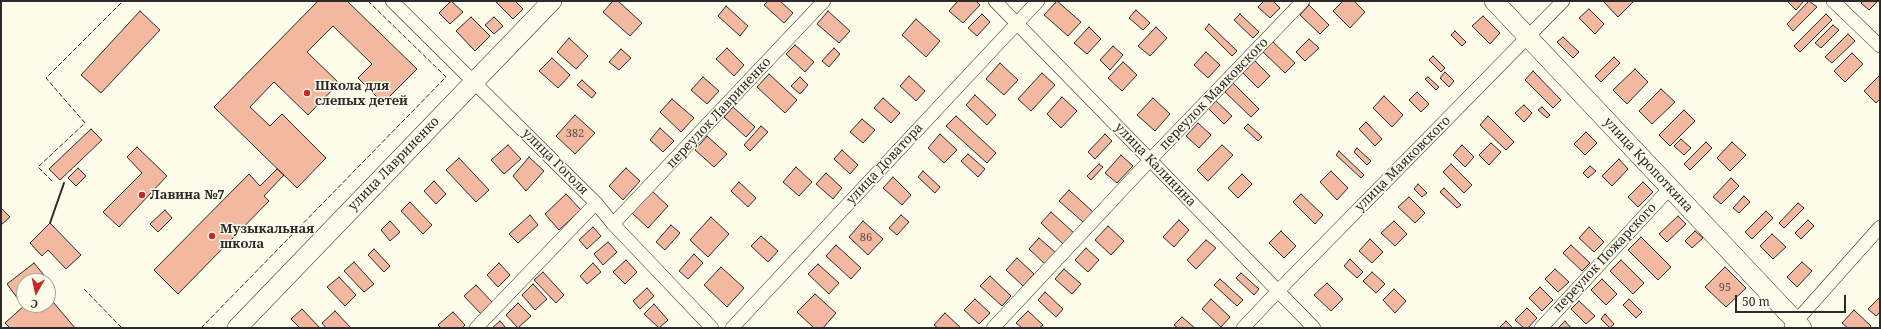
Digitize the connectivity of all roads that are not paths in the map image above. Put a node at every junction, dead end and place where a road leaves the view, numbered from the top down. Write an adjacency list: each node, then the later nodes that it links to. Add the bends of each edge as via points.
1 (392, 1): 13 (street, улица Гоголя)
2 (552, 1): 13 (main road, улица Лавриненко)
3 (824, 1): 17 (street, переулок Лавриненко)
4 (995, 1): 10 (street, улица Калинина)
5 (1038, 1): 10 (street, улица Доватора)
6 (1303, 1): 14 (street, переулок Маяковского)
7 (1494, 1): 11 (main road, улица Кропоткина)
8 (1563, 1): 11 (street, улица Маяковского)
9 (1833, 1): 12 (street)
10 (1016, 24): 14 (street, улица Калинина); 24 (street, улица Доватора)
11 (1528, 37): 15 (main road, улица Кропоткина); 19 (street, улица Маяковского)
12 (1880, 46)
13 (474, 81): 16 (street, улица Гоголя); 21 (main road, улица Лавриненко)
14 (1150, 160): 19 (street, улица Калинина); 25 (street, переулок Маяковского)
15 (1670, 188): 20 (main road, улица Кропоткина); 28 (street, переулок Пожарского)
16 (596, 203): 17 (street, улица Гоголя); 22 (street)
17 (613, 224): 23 (street, улица Гоголя)
18 (1880, 227): 20 (street)
19 (1278, 291): 26 (street, улица Маяковского); 27 (street, улица Калинина)
20 (1796, 326)
21 (237, 328)
22 (476, 328)
23 (712, 328)
24 (732, 328)
25 (993, 328)
26 (1243, 328)
27 (1314, 328)
28 (1541, 328)

